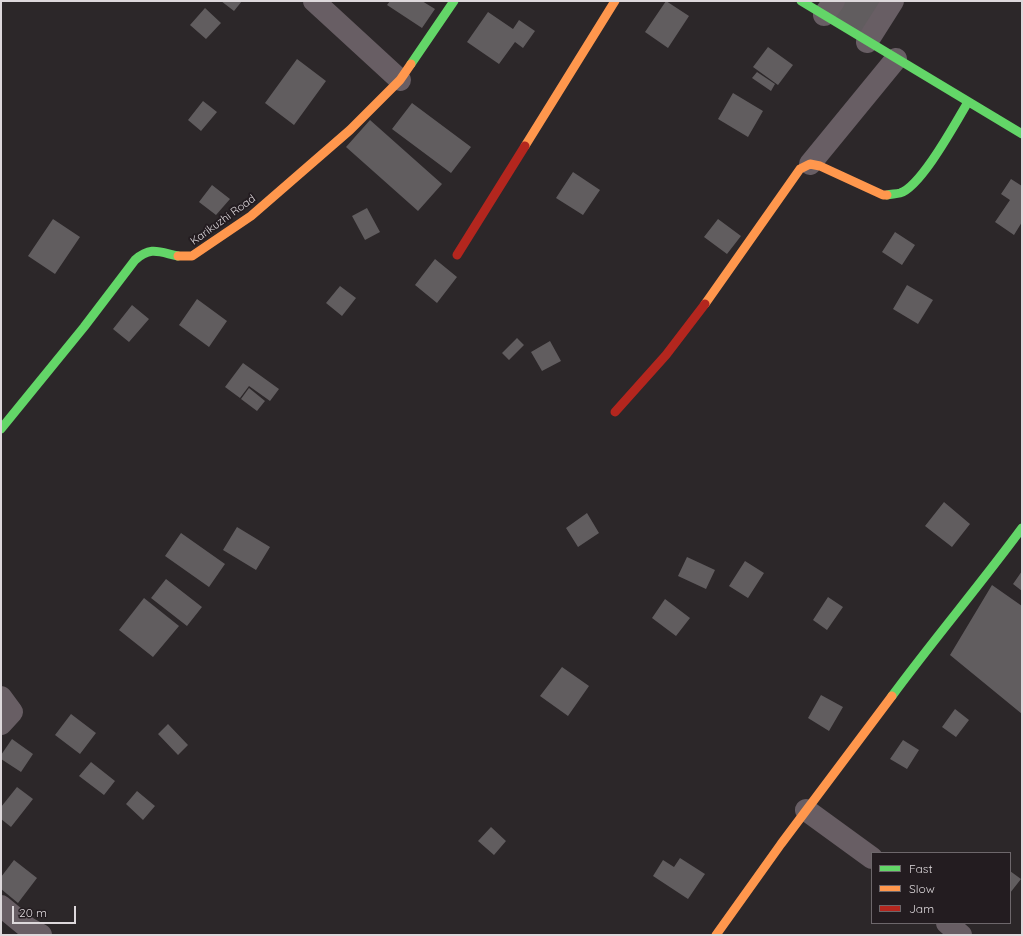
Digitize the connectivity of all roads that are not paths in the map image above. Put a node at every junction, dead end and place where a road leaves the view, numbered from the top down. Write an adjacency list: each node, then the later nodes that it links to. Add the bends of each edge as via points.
1 (314, 1): 9 (street)
2 (454, 1): 9 (street, Karikuzhi Road)
3 (615, 1): 13 (street)
4 (801, 1): 6 (street)
5 (893, 1): 7 (street)
6 (829, 8): 7 (street)
7 (867, 42): 8 (street)
8 (896, 59): 10 (street); 12 (street)
9 (400, 80): 15 (street, Karikuzhi Road, via 350,130 251,216 192,256 182,257 152,250 143,253)
10 (968, 102): 11 (street); 12 (street, via 934,157 916,181 901,193 883,195 820,166)
11 (1022, 134)
12 (810, 164): 14 (street, via 800,169 724,280 672,349)
13 (457, 255)
14 (615, 412)
15 (1, 429)
16 (1022, 528): 19 (street, via 987,576 930,644)
17 (1, 697): 18 (street, via 12,712)
18 (1, 724)
19 (806, 810): 20 (street); 24 (street)
20 (871, 857)
21 (1, 906): 23 (street)
22 (949, 924): 25 (street)
23 (41, 935)
24 (716, 935)
25 (961, 935)

